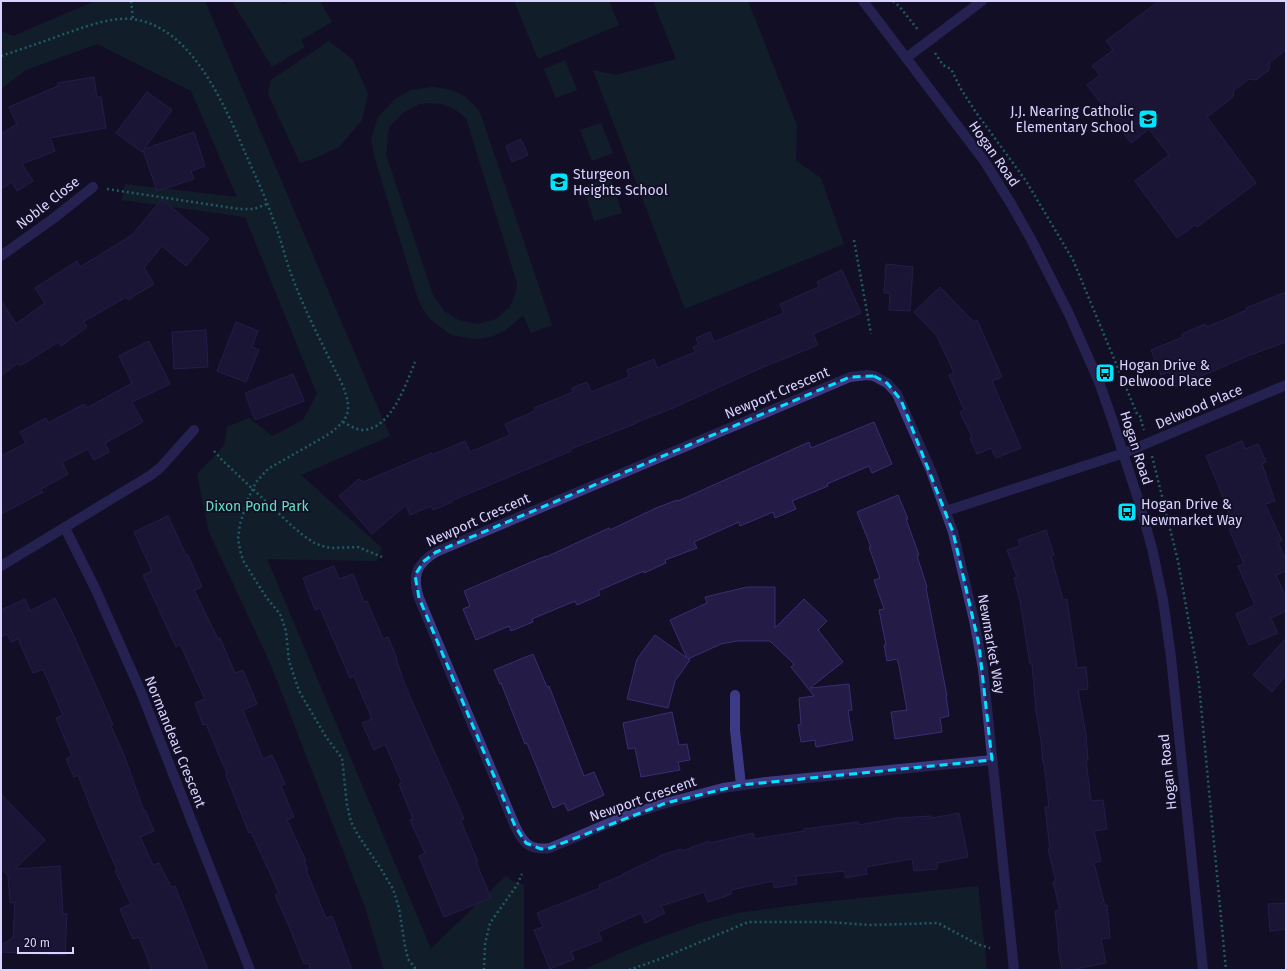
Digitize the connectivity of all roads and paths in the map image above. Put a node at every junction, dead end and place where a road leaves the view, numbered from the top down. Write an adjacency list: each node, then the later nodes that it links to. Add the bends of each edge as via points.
1 (131, 1): 5 (path)
2 (863, 1): 8 (street, Hogan Road)
3 (894, 1): 6 (path)
4 (982, 1): 8 (street)
5 (133, 19): 7 (path, via 107,21); 11 (path, via 165,32 197,62 211,82 230,119)
6 (911, 22)
7 (1, 56)
8 (906, 58): 21 (street, Hogan Road, via 985,162 1032,241 1069,314 1099,382)
9 (944, 65): 17 (path, via 951,68 975,111 1026,181 1073,260 1137,414 1142,418)
10 (93, 187): 11 (path, via 239,209 254,209); 13 (street, Noble Close)
11 (267, 204): 18 (path, via 292,278 347,396 348,411)
12 (854, 240): 14 (path)
13 (1, 256)
14 (871, 334)
15 (415, 362): 18 (path, via 393,409 377,426 363,430)
16 (1286, 385): 21 (street, Delwood Place)
17 (1141, 421)
18 (343, 422): 23 (path, via 329,434 268,469)
19 (194, 430): 25 (street, via 151,475)
20 (214, 451): 23 (path)
21 (1124, 453): 24 (street); 38 (street, Hogan Road, via 1152,548 1163,600)
22 (1154, 462): 39 (path, via 1178,561 1198,674)
23 (252, 489): 26 (path, via 316,544 332,548 358,547); 34 (path, via 240,524 238,539 241,554 266,597 280,614 286,631 289,660 299,691 326,737 342,758 351,822 393,889 408,959)
24 (946, 510): 29 (street, Newmarket Way, via 959,554 979,645); 30 (street, Newport Crescent, via 897,394 880,378 867,375 836,384 436,552 420,565 415,575 419,598 515,826 521,839 526,843 532,847 550,848 660,804)
25 (65, 528): 27 (street); 33 (street, Normandeau Crescent, via 141,692)
26 (382, 557)
27 (1, 566)
28 (735, 695): 30 (street, via 735,730)
29 (992, 760): 30 (street, Newport Crescent); 37 (street, Newmarket Way)
30 (741, 785)
31 (522, 874): 35 (path, via 490,923 485,944)
32 (990, 948): 36 (path, via 977,944 938,922 870,925 748,922)
33 (250, 970)
34 (418, 970)
35 (484, 970)
36 (629, 970)
37 (1014, 970)
38 (1203, 970)
39 (1226, 970)

